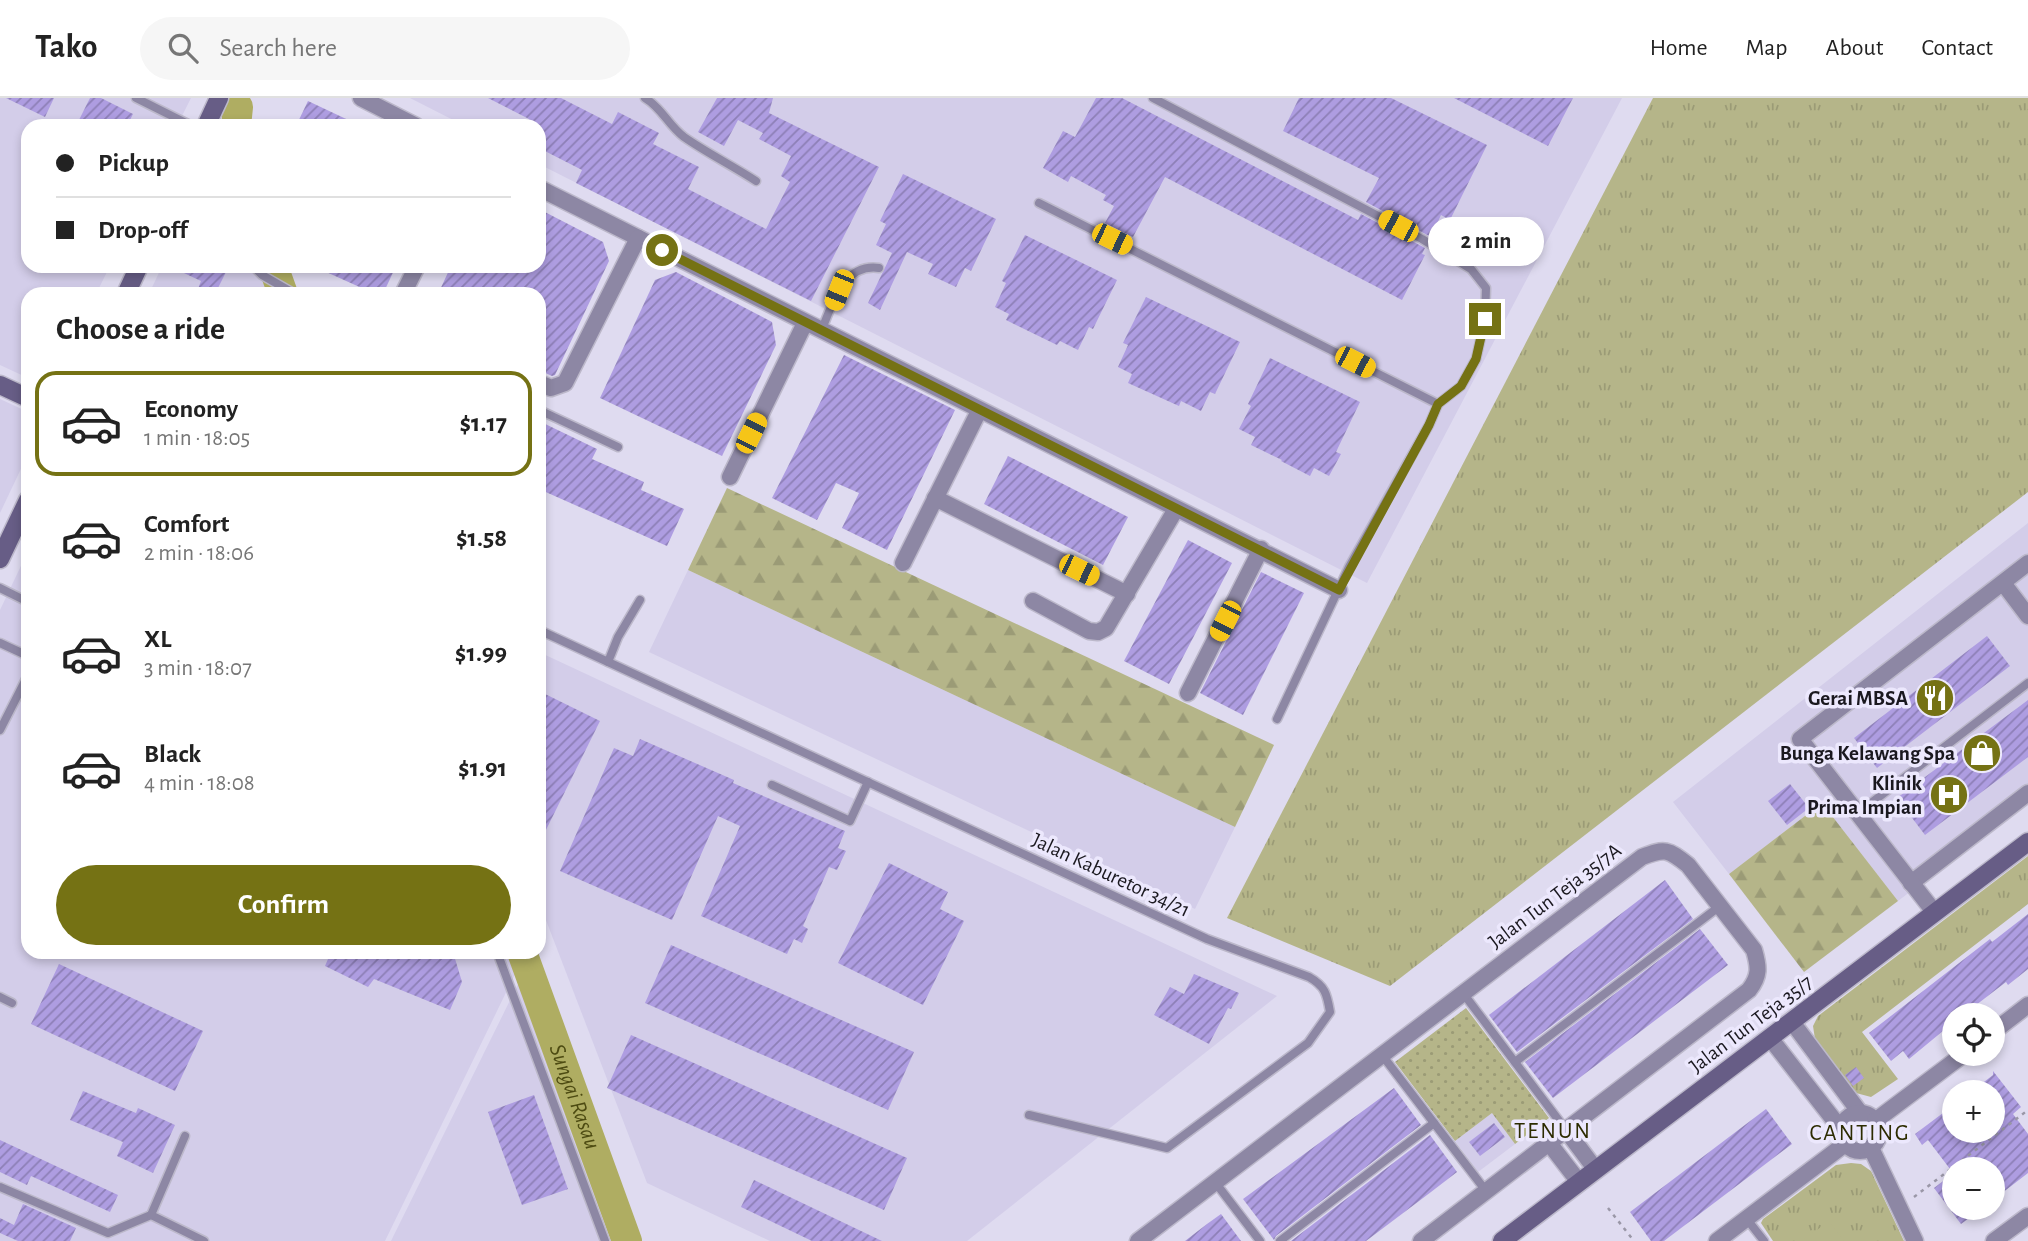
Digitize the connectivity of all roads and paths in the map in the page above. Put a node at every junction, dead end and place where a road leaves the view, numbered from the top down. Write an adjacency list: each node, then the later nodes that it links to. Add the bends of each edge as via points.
1 (136, 98): 6 (lane)
2 (219, 98): 7 (street)
3 (361, 98): 8 (street)
4 (645, 98): 9 (lane, via 658,105 670,125 685,137)
5 (1153, 98): 21 (lane, via 1422,239 1471,270 1486,288 1476,359 1461,386)
6 (177, 119)
7 (209, 119)
8 (402, 119)
9 (756, 181)
10 (546, 192): 12 (street)
11 (1039, 203): 21 (lane)
12 (638, 238): 16 (street); 19 (street, via 565,383)
13 (880, 268): 17 (lane, via 869,267 848,278)
14 (260, 273): 15 (lane)
15 (283, 287)
16 (805, 323): 17 (street); 25 (street)
17 (821, 331): 22 (street)
18 (0, 385): 20 (street)
19 (546, 386)
20 (21, 395)
21 (1438, 404): 35 (lane)
22 (979, 411): 26 (street); 27 (street)
23 (546, 413): 24 (lane)
24 (618, 447)
25 (730, 477)
26 (935, 498): 31 (street); 36 (street)
27 (1177, 509): 29 (street); 36 (street)
28 (21, 515): 30 (street)
29 (1261, 549): 35 (street); 47 (street)
30 (0, 559)
31 (903, 563)
32 (2028, 563): 33 (street)
33 (2003, 583): 40 (street); 53 (street, via 1800,739)
34 (0, 588): 37 (lane)
35 (1339, 590): 48 (lane)
36 (1127, 594): 39 (street, via 1106,628 1098,632)
37 (21, 598)
38 (640, 600): 44 (lane)
39 (1033, 601)
40 (2028, 616)
41 (546, 633): 44 (lane, Jalan Kaburetor 34/21)
42 (0, 643): 43 (lane)
43 (21, 653)
44 (608, 662): 50 (lane, Jalan Kaburetor 34/21)
45 (2028, 683): 53 (lane)
46 (21, 689): 49 (lane)
47 (1188, 693)
48 (1277, 719)
49 (0, 730)
50 (868, 782): 51 (lane, via 850,821); 70 (lane, Jalan Kaburetor 34/21, via 1207,939 1309,977 1327,993 1330,1012 1308,1043 1167,1148)
51 (772, 785)
52 (2028, 793): 55 (street)
53 (1858, 813): 55 (street)
54 (2028, 842): 57 (street, Jalan Tun Teja 35/7)
55 (1911, 883): 57 (street)
56 (1720, 906): 59 (street, Jalan Tun Teja 35/7A, via 1688,865 1660,850 1642,857); 67 (lane); 73 (street, Jalan Tun Teja 35/7A, via 1754,950 1758,979)
57 (1935, 913): 63 (street, Jalan Tun Teja 35/7)
58 (501, 959): 89 (lane)
59 (1463, 993): 66 (street, Jalan Tun Teja 35/7A); 67 (lane)
60 (0, 997): 61 (lane)
61 (12, 1003)
62 (2028, 1005): 64 (street)
63 (1792, 1022): 65 (street, Jalan Tun Teja 35/7); 71 (street)
64 (2005, 1023)
65 (1770, 1038): 75 (street); 78 (street, Jalan Tun Teja 35/7)
66 (1382, 1055): 72 (lane); 79 (street, Jalan Tun Teja 35/7A)
67 (1515, 1062): 73 (lane)
68 (1946, 1066): 71 (street)
69 (2028, 1110): 83 (path)
70 (1028, 1115)
71 (1868, 1117): 75 (street, via 1849,1117); 77 (street, via 1879,1136)
72 (1434, 1123): 82 (lane); 92 (lane)
73 (1566, 1130): 76 (street, Jalan Tun Teja 35/7A); 78 (street)
74 (185, 1136): 85 (lane)
75 (1843, 1137): 77 (street, via 1857,1151); 87 (street)
76 (1549, 1143): 80 (street); 82 (street, Jalan Tun Teja 35/7A)
77 (1871, 1148): 98 (street)
78 (1596, 1170): 80 (street, Jalan Tun Teja 35/7)
79 (1215, 1182): 90 (street, Jalan Tun Teja 35/7A); 91 (lane)
80 (1579, 1182): 94 (street, Jalan Tun Teja 35/7)
81 (0, 1187): 85 (lane, via 108,1233)
82 (1486, 1191): 93 (street, Jalan Tun Teja 35/7A)
83 (1912, 1199)
84 (1608, 1208): 95 (path)
85 (151, 1215): 88 (lane)
86 (2028, 1216): 99 (street)
87 (1746, 1218): 96 (street); 97 (lane)
88 (205, 1241)
89 (605, 1241)
90 (1138, 1241)
91 (1261, 1241)
92 (1280, 1241)
93 (1421, 1241)
94 (1502, 1241)
95 (1634, 1241)
96 (1717, 1241)
97 (1764, 1241)
98 (1915, 1241)
99 (1994, 1241)

